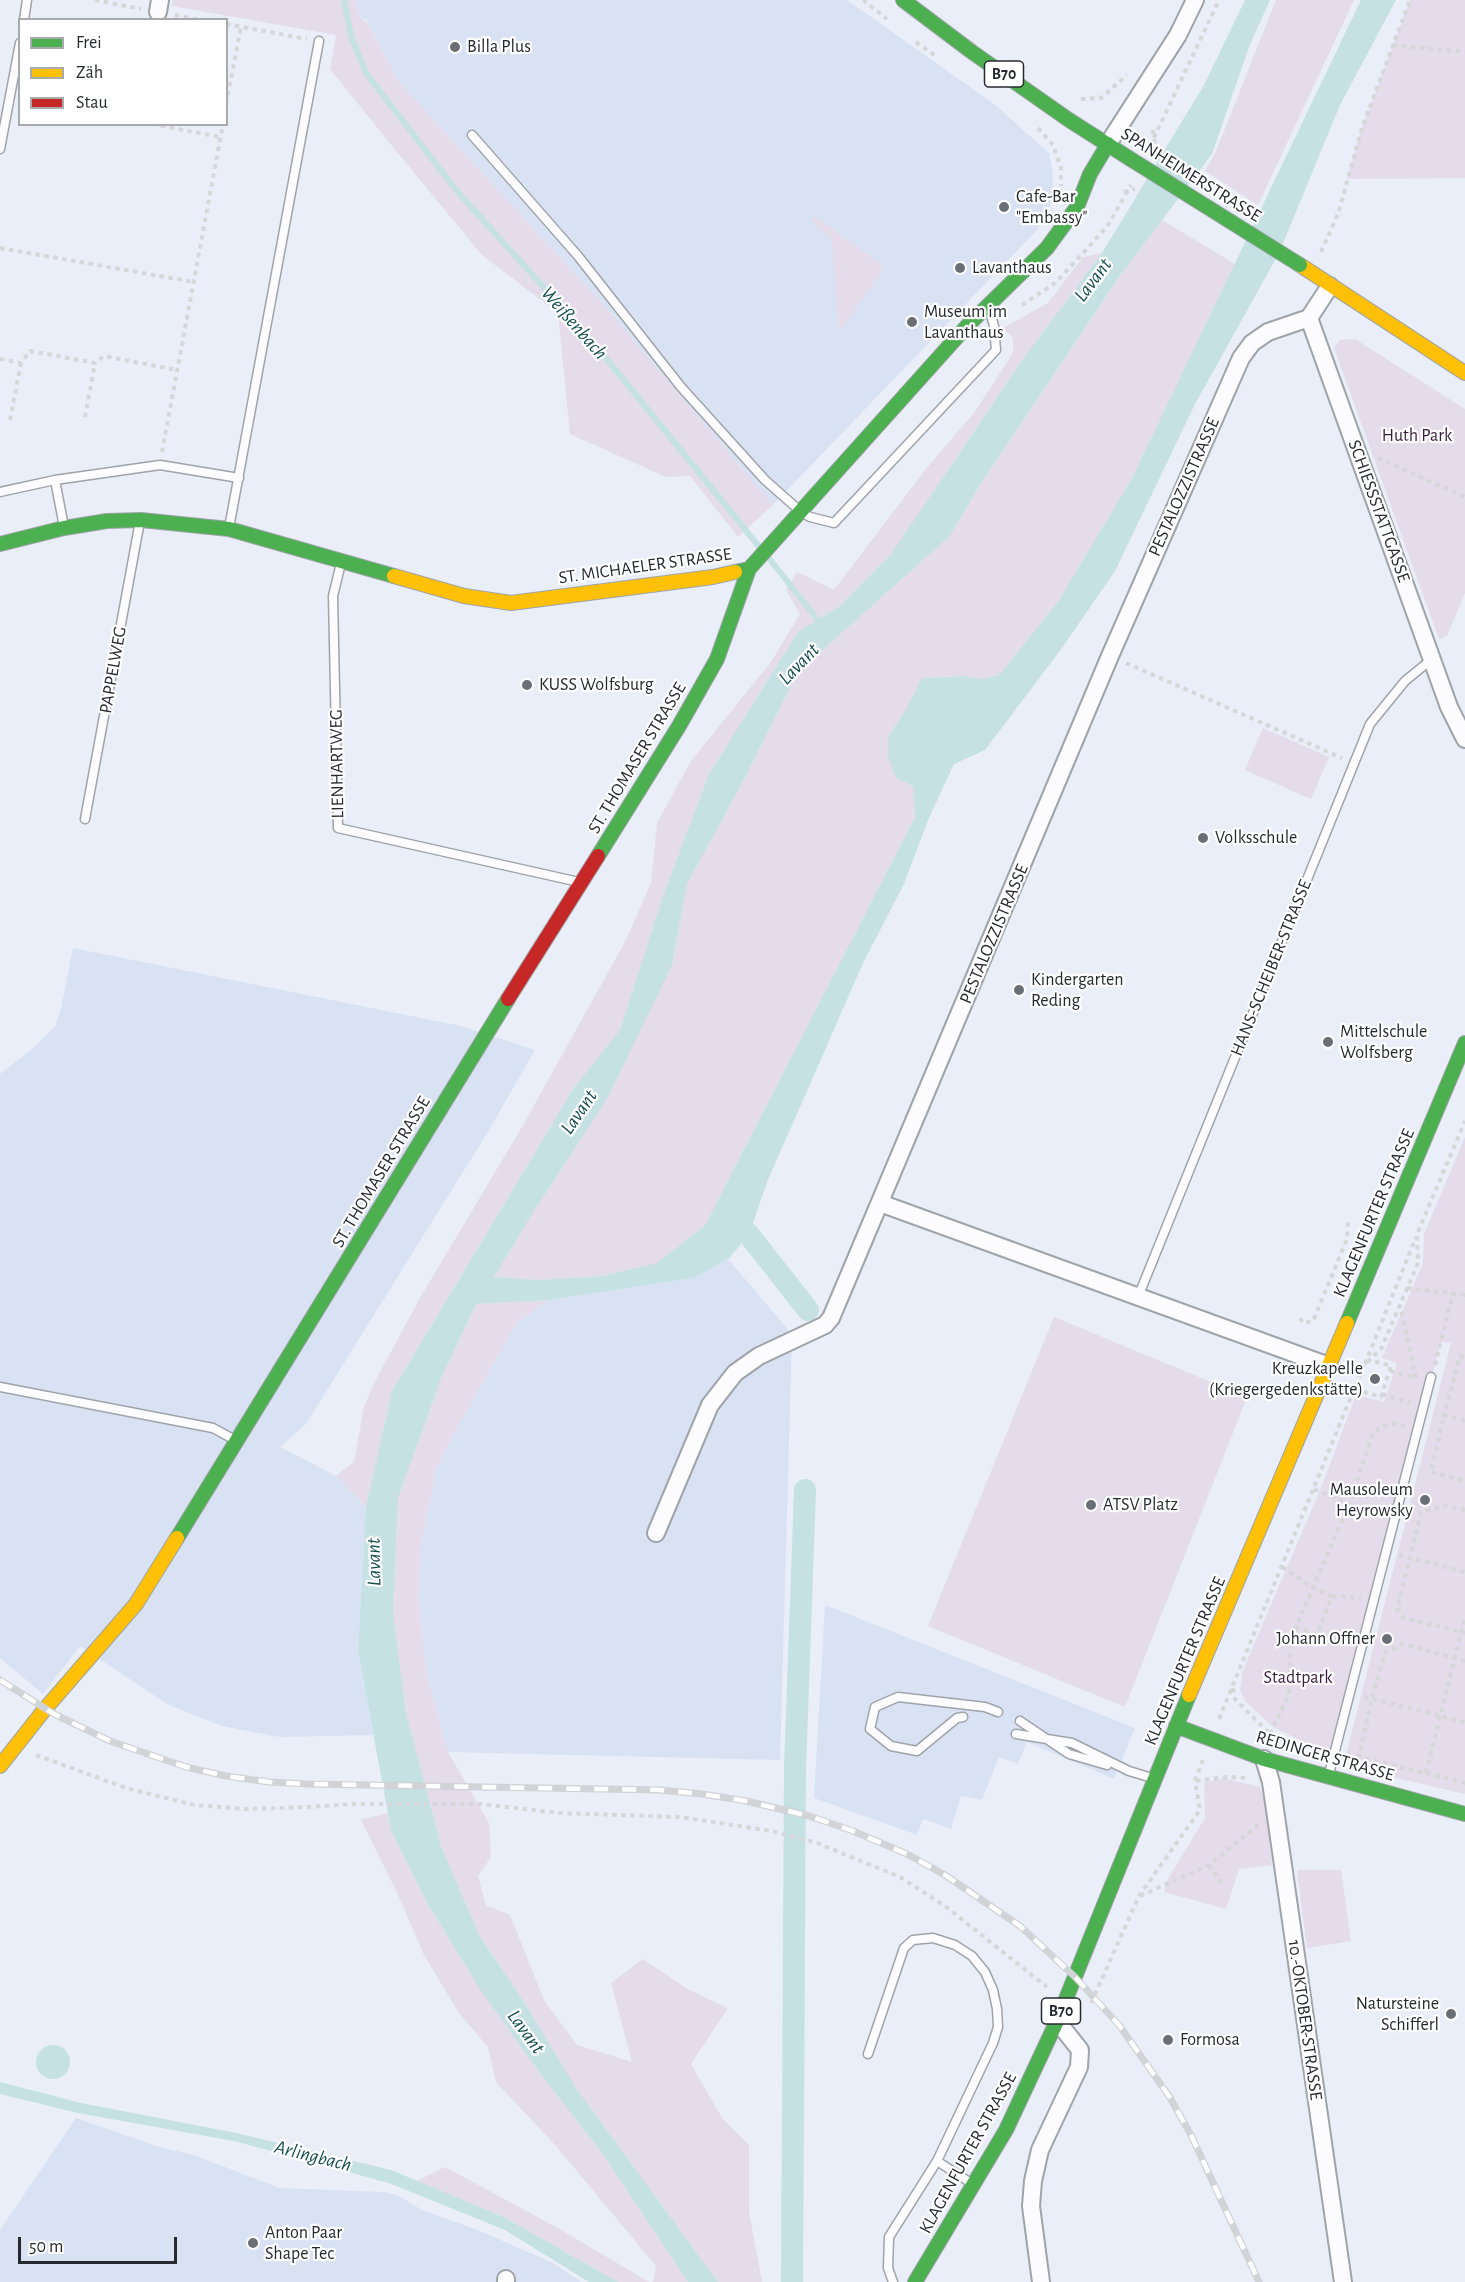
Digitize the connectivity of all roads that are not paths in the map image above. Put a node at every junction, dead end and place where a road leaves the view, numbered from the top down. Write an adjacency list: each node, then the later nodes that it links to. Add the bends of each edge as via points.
1 (27, 0): 4 (lane)
2 (903, 0): 8 (main road, SPANHEIMERSTRASSE / B70, via 1059,114)
3 (1195, 0): 8 (street, via 1178,35)
4 (24, 18)
5 (319, 41): 14 (lane)
6 (18, 54): 9 (lane)
7 (472, 135): 17 (lane, via 578,256 681,387 765,480)
8 (1108, 144): 10 (main road, SPANHEIMERSTRASSE / B70, bridge); 11 (main road, ST. MICHAELER STRASSE, via 1077,207 1047,248)
9 (0, 149)
10 (1329, 286): 12 (street); 13 (main road, SPANHEIMERSTRASSE / B70)
11 (988, 305): 17 (main road, ST. MICHAELER STRASSE); 17 (lane, via 996,350 834,523)
12 (1309, 318): 24 (street, SCHIESSSTATTGASSE); 29 (street, PESTALOZZISTRASSE, via 1268,332 1252,343 1241,358 1110,656)
13 (1465, 373)
14 (239, 478): 15 (lane, via 160,465); 20 (lane)
15 (55, 480): 16 (lane); 19 (lane)
16 (0, 492)
17 (800, 511): 23 (main road, ST. MICHAELER STRASSE)
18 (141, 520): 19 (main road, ST. MICHAELER STRASSE); 20 (main road, ST. MICHAELER STRASSE); 26 (lane, PAPPELWEG)
19 (64, 528): 21 (main road, ST. MICHAELER STRASSE)
20 (229, 529): 22 (main road, ST. MICHAELER STRASSE)
21 (0, 544)
22 (342, 560): 23 (main road, ST. MICHAELER STRASSE, via 464,596 511,603 713,577); 27 (lane, LIENHARTWEG, via 333,596 338,828)
23 (748, 568): 27 (main road, ST. THOMASER STRASSE, via 717,659)
24 (1432, 659): 25 (street, SCHIESSSTATTGASSE); 30 (lane, HANS-SCHEIBER-STRASSE, via 1406,681 1370,724)
25 (1465, 739)
26 (86, 819)
27 (582, 882): 34 (main road, ST. THOMASER STRASSE)
28 (1465, 1043): 31 (main road, KLAGENFURTER STRASSE / B70)
29 (880, 1203): 30 (street); 35 (street, PESTALOZZISTRASSE, via 831,1318 735,1373 710,1405)
30 (1138, 1297): 31 (street)
31 (1329, 1366): 39 (main road, KLAGENFURTER STRASSE / B70)
32 (1431, 1377): 44 (lane)
33 (0, 1387): 34 (lane, via 213,1428)
34 (236, 1441): 43 (main road, ST. THOMASER STRASSE, via 136,1604)
35 (656, 1533)
36 (998, 1712): 37 (lane, via 985,1707 898,1697 874,1707 870,1729 891,1746 917,1750)
37 (963, 1717)
38 (1020, 1721): 41 (lane)
39 (1176, 1726): 42 (main road, REDINGER STRASSE); 45 (main road, KLAGENFURTER STRASSE / B70)
40 (1016, 1734): 41 (lane)
41 (1049, 1739): 45 (lane, via 1072,1743 1129,1771)
42 (1264, 1759): 44 (main road, REDINGER STRASSE); 54 (street, 10.-OKTOBER-STRASSE)
43 (1, 1760)
44 (1328, 1776): 46 (main road, REDINGER STRASSE)
45 (1155, 1779): 47 (main road, KLAGENFURTER STRASSE / B70)
46 (1465, 1814)
47 (1057, 2021): 50 (main road, KLAGENFURTER STRASSE / B70, via 1006,2130); 53 (street, via 1080,2050 1079,2067 1040,2150 1033,2181 1031,2206)
48 (868, 2054): 49 (lane, via 904,1948 913,1941 933,1938 972,1956 993,1990 998,2027)
49 (937, 2161): 50 (lane); 51 (lane, via 889,2237 888,2268)
50 (974, 2185): 52 (main road, KLAGENFURTER STRASSE / B70)
51 (893, 2282)
52 (915, 2282)
53 (1041, 2282)
54 (1343, 2282)

